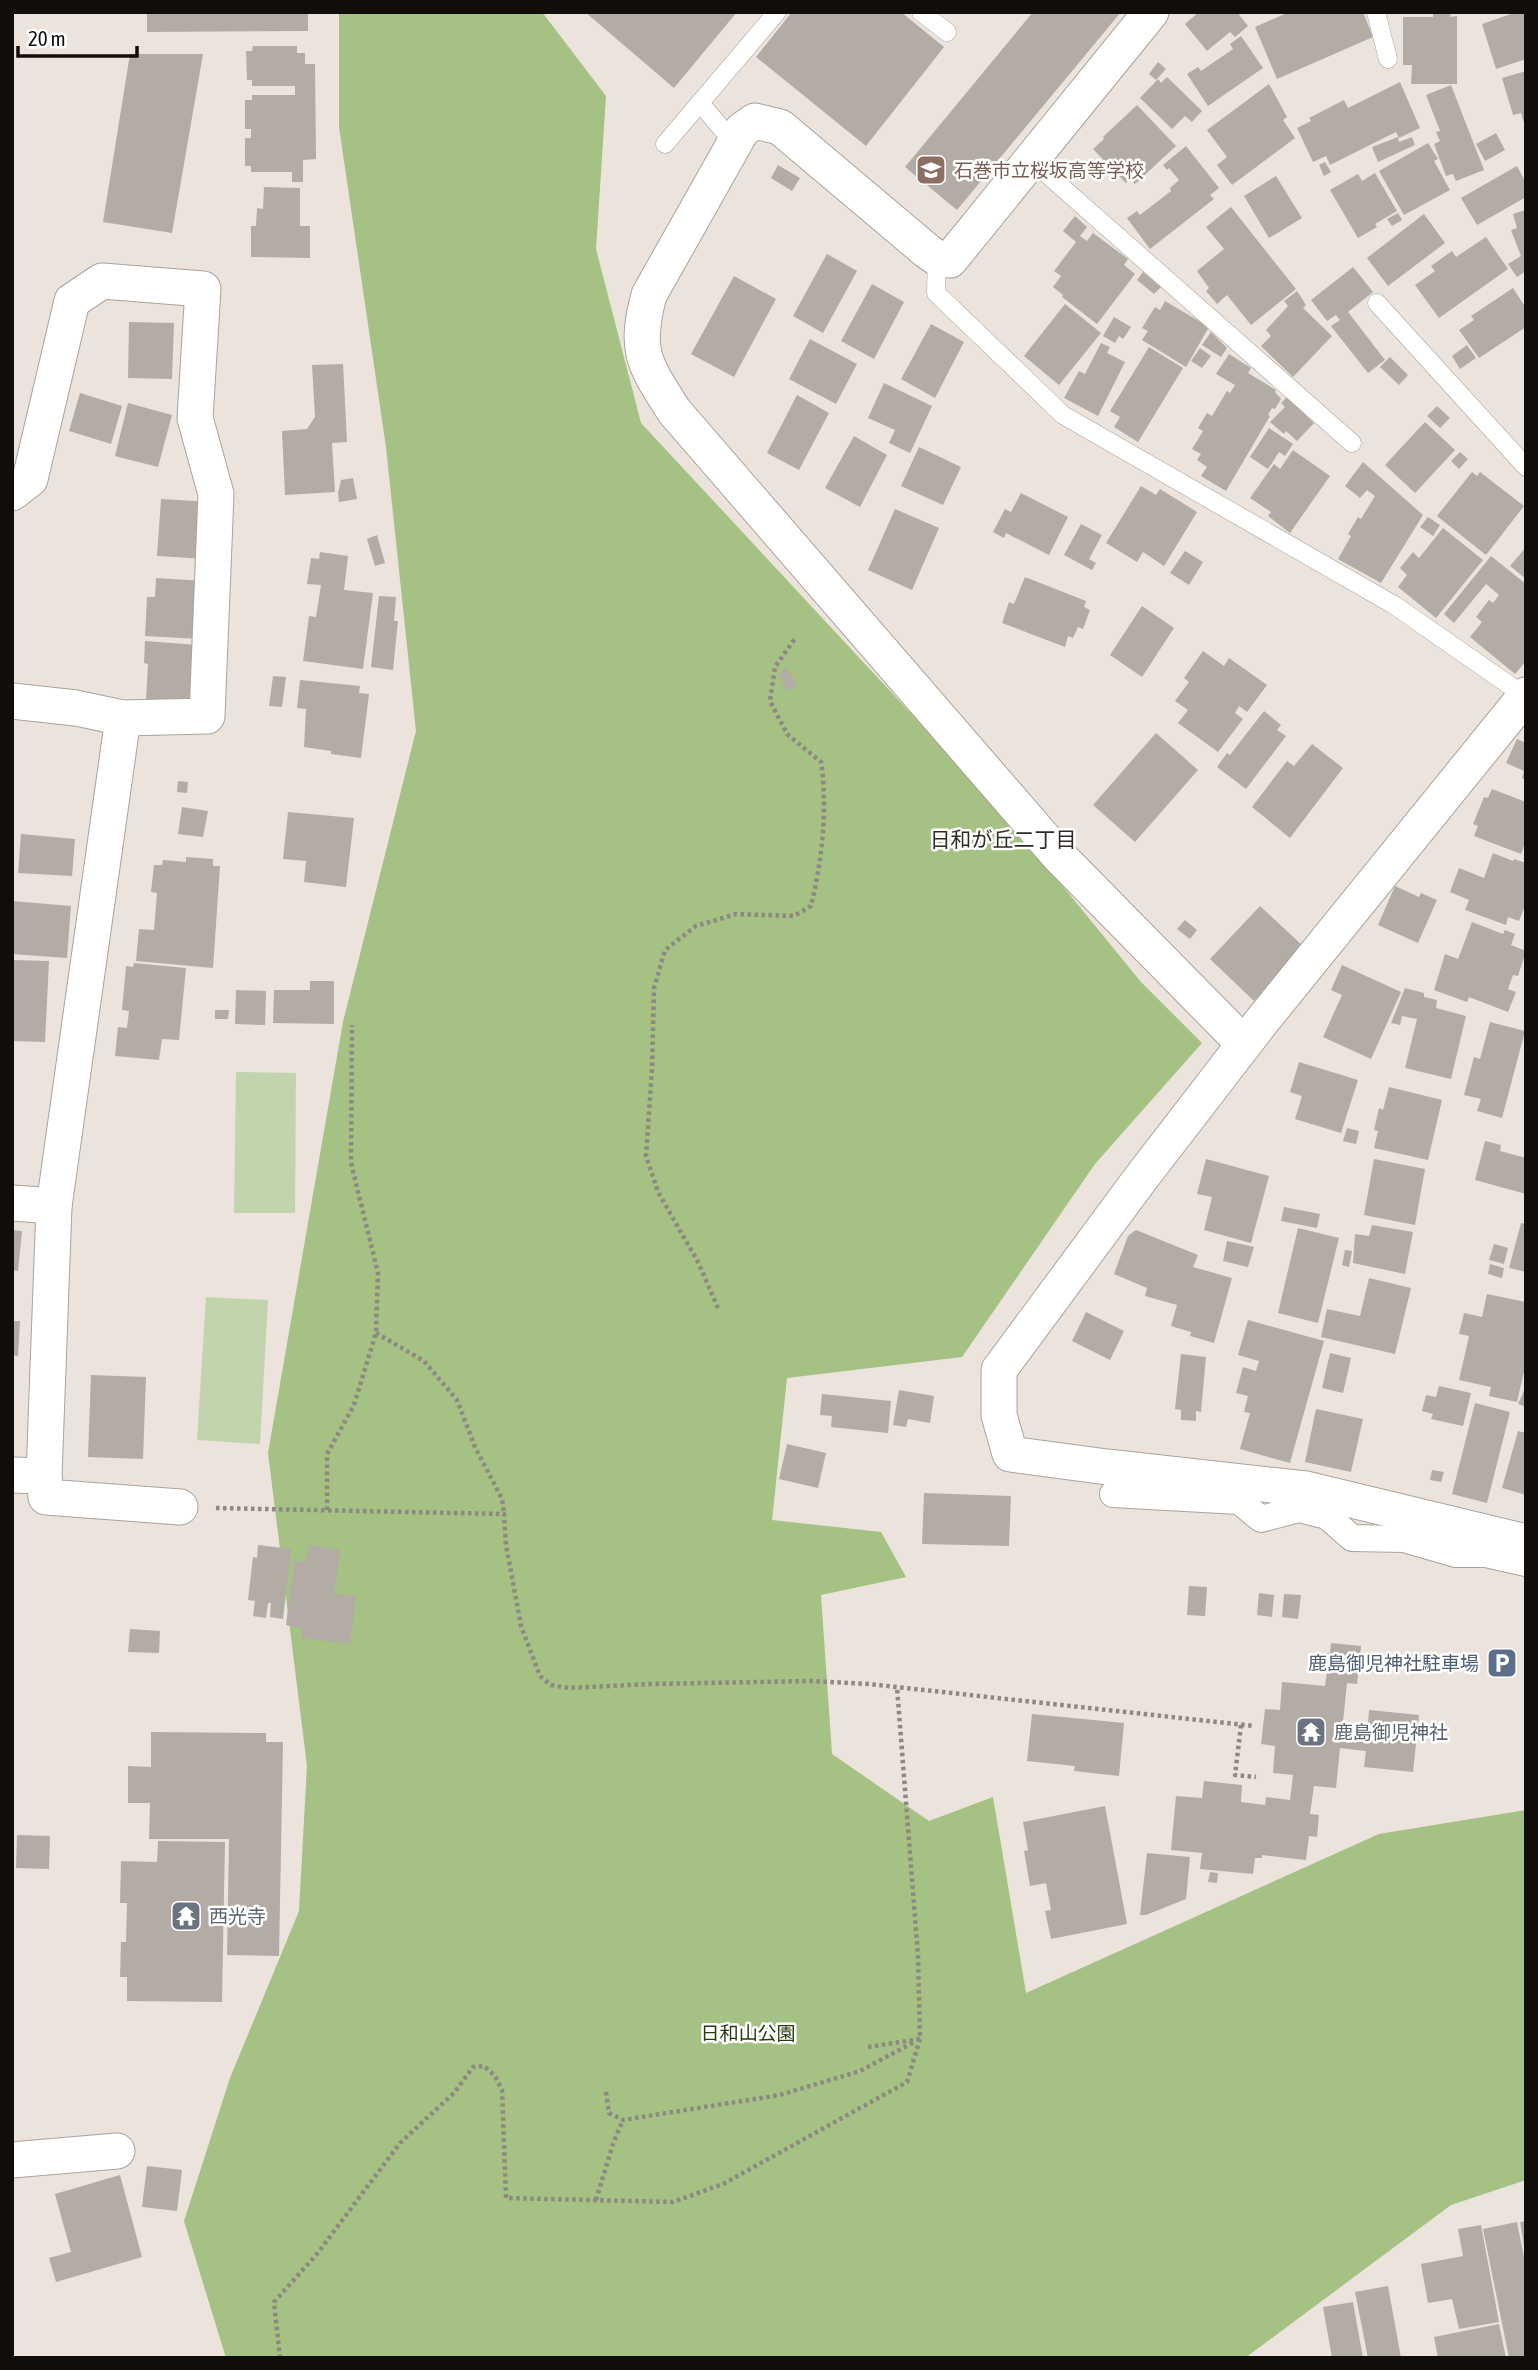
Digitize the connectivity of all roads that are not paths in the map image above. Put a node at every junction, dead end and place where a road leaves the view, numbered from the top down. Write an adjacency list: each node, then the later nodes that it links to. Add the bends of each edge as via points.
1 (777, 12): 7 (lane)
2 (921, 12): 5 (lane)
3 (1151, 12): 10 (street)
4 (1376, 12): 6 (lane)
5 (947, 32)
6 (1388, 60)
7 (700, 103): 8 (lane); 9 (lane)
8 (734, 143): 11 (street, via 755,121 779,127); 19 (street, via 649,295 641,325 643,355 651,374 674,411 1059,856)
9 (665, 144)
10 (1031, 160): 11 (street, via 950,260); 13 (lane)
11 (937, 258): 16 (lane, via 936,293 1063,415 1394,605)
12 (1377, 303): 14 (lane)
13 (1352, 443)
14 (1526, 467)
15 (12, 493): 18 (street, via 30,479 72,301 102,281 203,289 195,418 216,494 207,716)
16 (1525, 696): 19 (street)
17 (12, 701): 18 (street)
18 (123, 718): 21 (street)
19 (1244, 1044): 25 (street, via 999,1370 999,1415 1010,1454 1306,1489)
20 (12, 1203): 21 (street)
21 (54, 1206): 22 (street)
22 (28, 1476): 24 (street, via 46,1497)
23 (1112, 1494): 26 (street, via 1239,1501 1261,1519 1299,1509 1327,1516 1352,1538 1404,1539 1456,1554 1486,1554)
24 (180, 1507)
25 (1526, 1542)
26 (1526, 1563)
27 (117, 2151): 28 (street)
28 (12, 2160)

